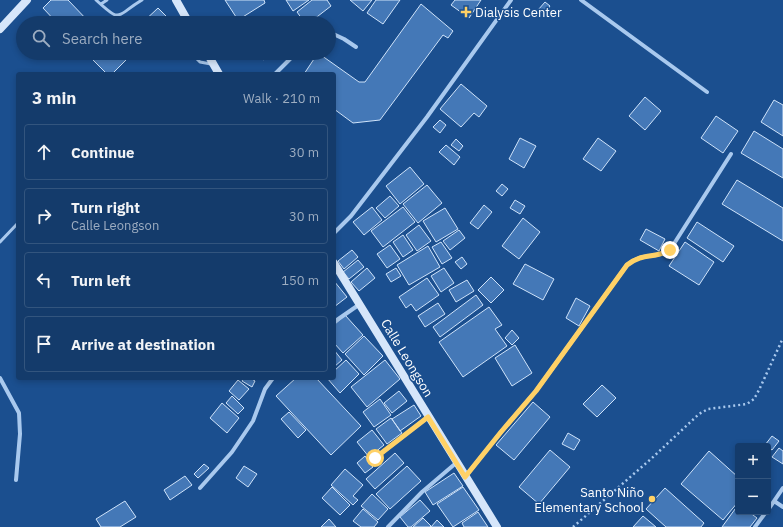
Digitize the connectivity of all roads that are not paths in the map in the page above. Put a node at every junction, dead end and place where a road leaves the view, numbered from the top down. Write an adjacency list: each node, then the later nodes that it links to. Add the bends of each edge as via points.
1 (27, 0): 10 (main road)
2 (96, 0): 8 (lane)
3 (107, 0): 8 (lane)
4 (142, 0): 8 (lane, via 118,16 112,15)
5 (176, 0): 9 (main road)
6 (511, 0): 22 (street, via 422,123 351,216)
7 (581, 0): 19 (street)
8 (101, 4)
9 (184, 16)
10 (0, 29)
11 (336, 35): 12 (street)
12 (356, 47)
13 (198, 60): 16 (lane)
14 (211, 60): 16 (main road)
15 (289, 60): 18 (street)
16 (213, 64): 17 (main road)
17 (218, 72)
18 (277, 72)
19 (707, 92)
20 (731, 154): 32 (street, via 670,250 659,255 642,256 627,265 536,391)
21 (16, 225): 23 (lane)
22 (336, 230)
23 (0, 242)
24 (336, 266): 25 (main road, Calle Leongson)
25 (360, 304): 26 (street); 29 (main road, Calle Leongson)
26 (336, 321)
27 (0, 378): 33 (street, via 19,413)
28 (272, 380): 34 (street, via 265,389 253,420 232,452)
29 (428, 417): 30 (street); 31 (main road, Calle Leongson)
30 (375, 458)
31 (456, 463): 32 (main road, Calle Leongson); 40 (street, via 422,492)
32 (465, 477): 41 (main road, Calle Leongson)
33 (16, 480)
34 (200, 488)
35 (783, 488): 36 (street)
36 (774, 501): 37 (street); 38 (street)
37 (771, 505)
38 (783, 507)
39 (764, 515): 42 (street)
40 (388, 527)
41 (496, 527)
42 (755, 527)

